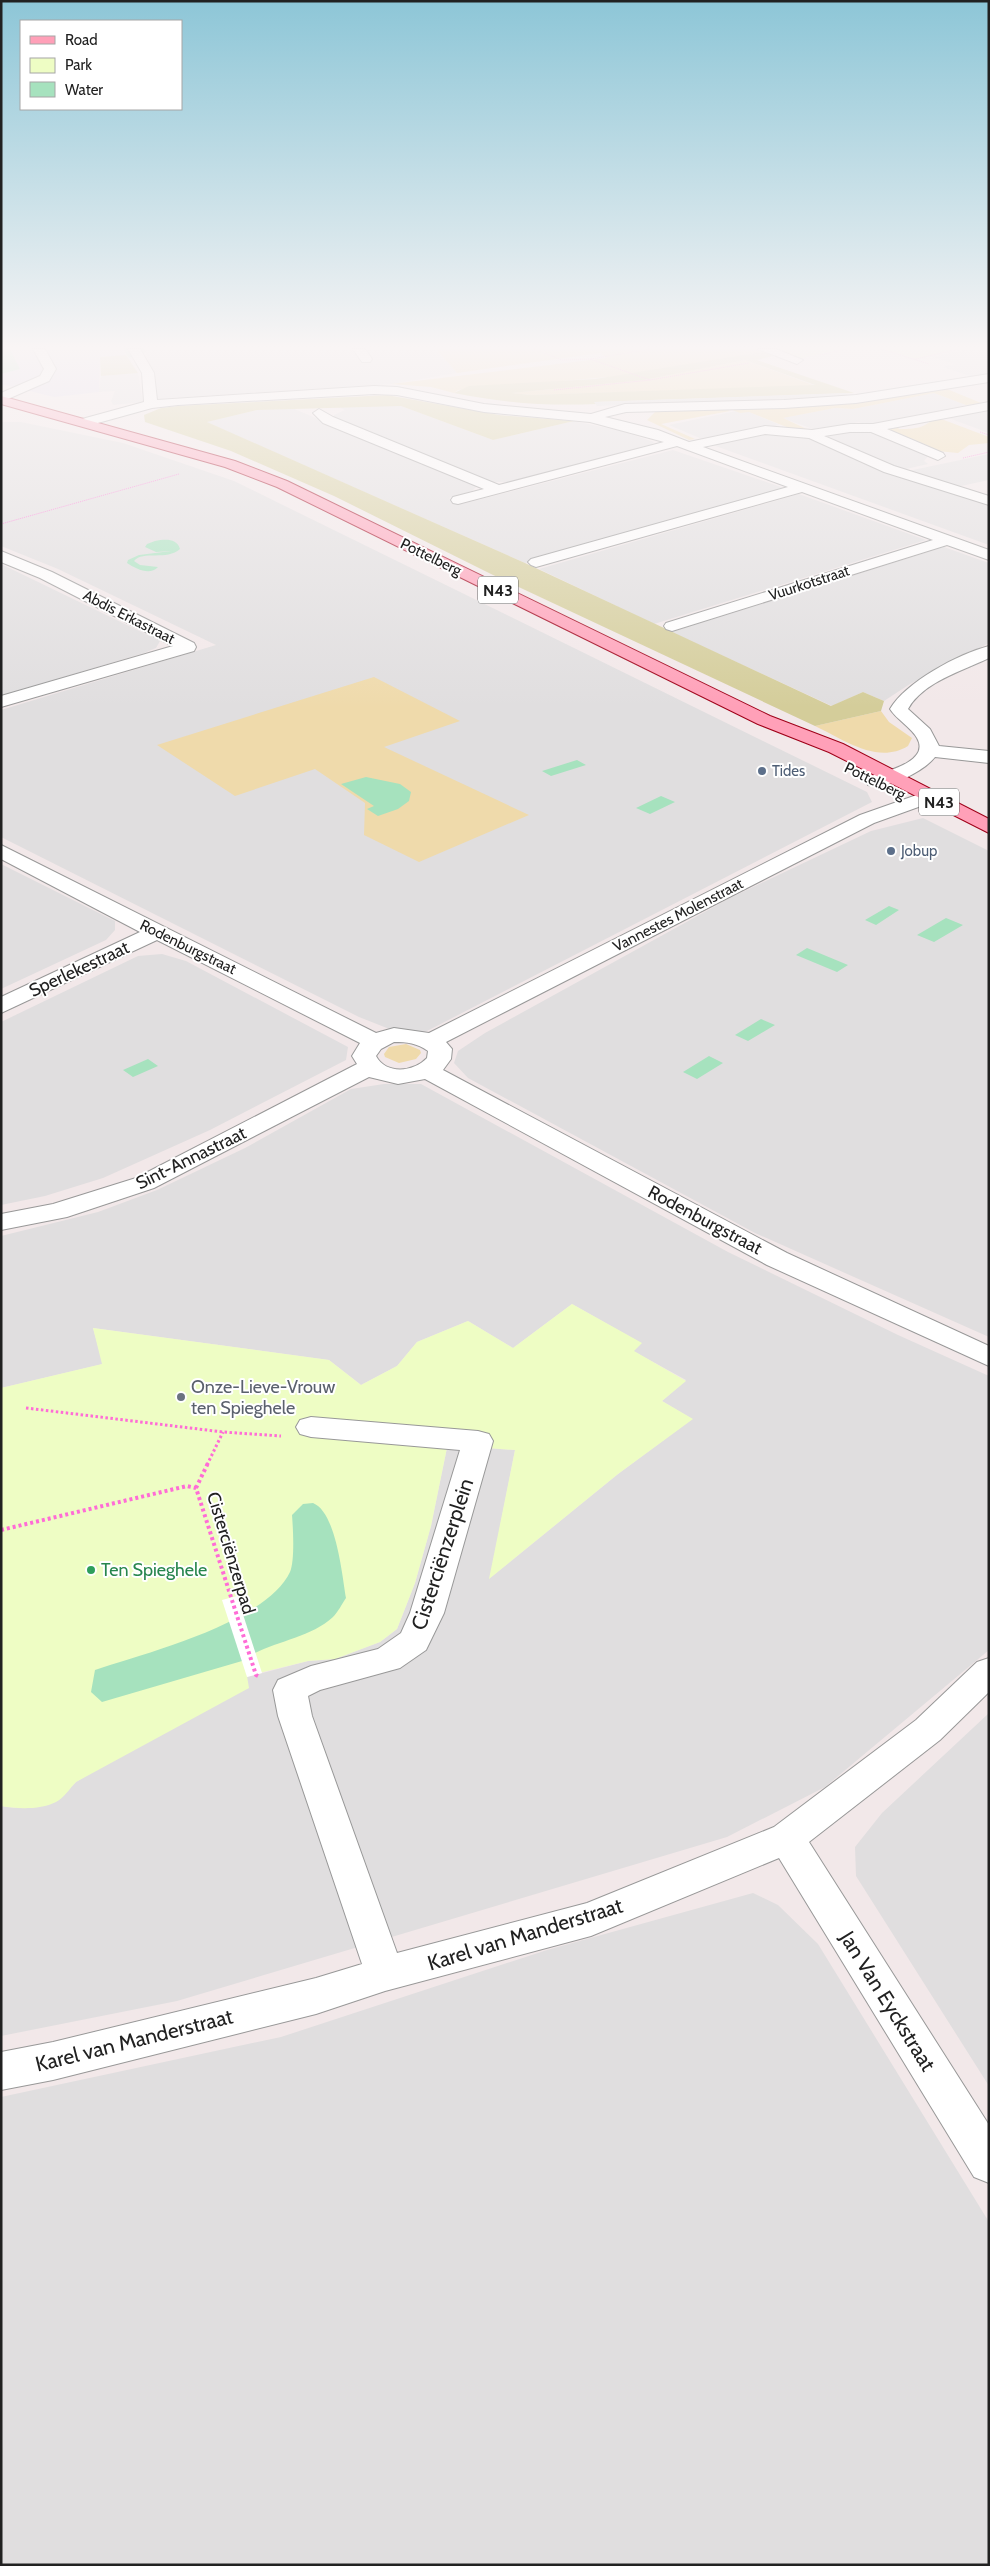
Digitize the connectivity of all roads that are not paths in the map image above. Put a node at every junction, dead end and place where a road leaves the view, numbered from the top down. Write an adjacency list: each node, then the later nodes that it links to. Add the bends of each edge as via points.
1 (242, 469): 21 (main road, Pottelberg / N43, via 282,484 764,720 826,758)
2 (447, 469): 8 (street)
3 (581, 469): 8 (street)
4 (749, 469): 7 (street)
5 (888, 469): 9 (street)
6 (982, 484): 9 (street)
7 (800, 488): 12 (street); 15 (street)
8 (497, 489): 10 (street)
9 (958, 490): 11 (street)
10 (458, 500)
11 (989, 500)
12 (946, 540): 13 (street); 16 (street, Vuurkotstraat)
13 (989, 555)
14 (1, 556): 18 (street, Abdis Erkastraat, via 188,648)
15 (536, 562)
16 (672, 626)
17 (989, 652): 19 (street, via 916,689 901,704 899,709 903,715 926,737 930,744)
18 (1, 702)
19 (928, 750): 20 (street); 21 (street, via 914,767)
20 (989, 757)
21 (882, 778): 22 (main road, Pottelberg / N43)
22 (921, 798): 23 (main road, Pottelberg / N43); 24 (main road, Pottelberg / N43); 29 (street, Vannestes Molenstraat, via 867,819)
23 (989, 826)
24 (989, 838)
25 (1, 851): 26 (street, Rodenburgstraat)
26 (156, 932): 27 (street, Sperlekestraat); 28 (street, Rodenburgstraat)
27 (1, 1006)
28 (375, 1041): 29 (street, via 394,1035 412,1035); 30 (street, via 364,1056)
29 (431, 1041): 31 (street, via 440,1049 440,1059)
30 (370, 1067): 31 (street, via 397,1076); 32 (street, Sint-Annastraat, via 146,1183 58,1211)
31 (427, 1071): 33 (street, Rodenburgstraat, via 777,1259)
32 (1, 1222)
33 (989, 1357)
34 (311, 1427): 37 (street, Cisterciënzerplein, via 478,1441 427,1613 414,1641 388,1659 311,1679 290,1690 295,1716)
35 (989, 1671): 36 (street, Karel van Manderstraat, via 928,1730)
36 (787, 1838): 37 (street, Karel van Manderstraat, via 591,1918); 39 (street, Jan Van Eyckstraat)
37 (385, 1974): 38 (street, Karel van Manderstraat, via 307,1998 53,2061)
38 (1, 2070)
39 (989, 2163)

